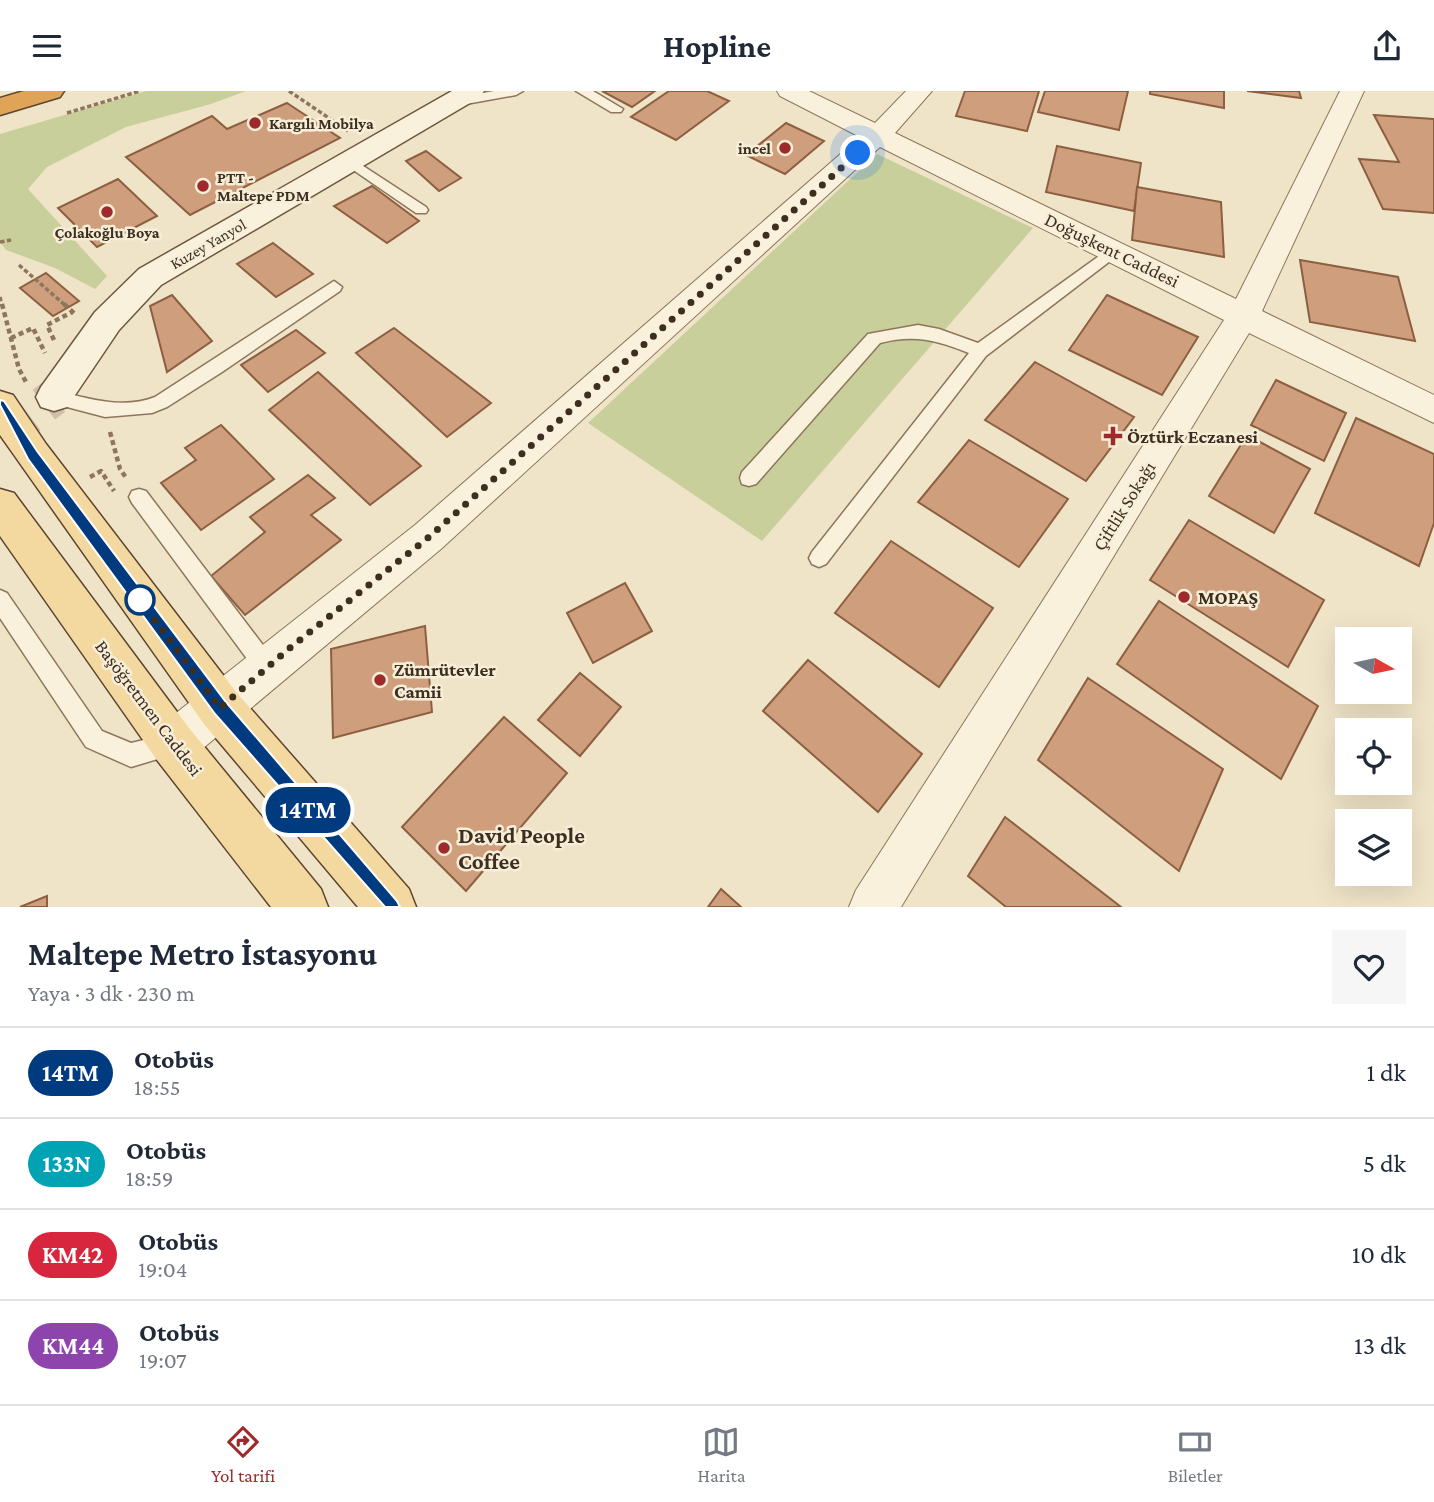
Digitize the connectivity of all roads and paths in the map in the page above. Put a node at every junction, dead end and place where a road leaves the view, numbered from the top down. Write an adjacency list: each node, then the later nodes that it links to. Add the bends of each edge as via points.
1 (51, 91): 9 (highway)
2 (289, 91): 12 (path)
3 (516, 91): 8 (lane)
4 (583, 91): 10 (lane)
5 (789, 91): 11 (street, Doğuşkent Caddesi)
6 (920, 91): 11 (street)
7 (1352, 91): 21 (street, Çiftlik Sokağı)
8 (463, 97): 12 (main road, Kuzey Yanyol)
9 (0, 107)
10 (616, 109)
11 (878, 135): 16 (street, Doğuşkent Caddesi); 34 (street, via 476,496)
12 (363, 156): 13 (lane); 24 (main road, Kuzey Yanyol, via 150,277 107,321)
13 (421, 210)
14 (12, 240): 15 (path)
15 (0, 242)
16 (1113, 251): 21 (street, Doğuşkent Caddesi); 23 (lane)
17 (19, 265): 19 (path)
18 (334, 287): 26 (lane, via 161,402 139,409)
19 (66, 308)
20 (72, 312): 22 (path, via 47,325 58,348 45,353 33,328)
21 (1244, 315): 27 (street, Doğuşkent Caddesi); 39 (street, Çiftlik Sokağı)
22 (11, 338)
23 (980, 351): 29 (lane, via 926,330 874,338); 32 (lane)
24 (54, 397): 26 (lane)
25 (0, 405): 35 (main road)
26 (105, 410): 28 (path)
27 (1434, 410)
28 (120, 469)
29 (749, 478)
30 (139, 497): 34 (lane)
31 (0, 505): 36 (main road, Başöğretmen Caddesi)
32 (819, 558)
33 (0, 600): 36 (lane, via 94,739 131,755)
34 (267, 667): 35 (street)
35 (220, 708): 36 (street); 38 (main road)
36 (173, 744): 37 (main road, Başöğretmen Caddesi)
37 (303, 907)
38 (391, 907)
39 (873, 907)

